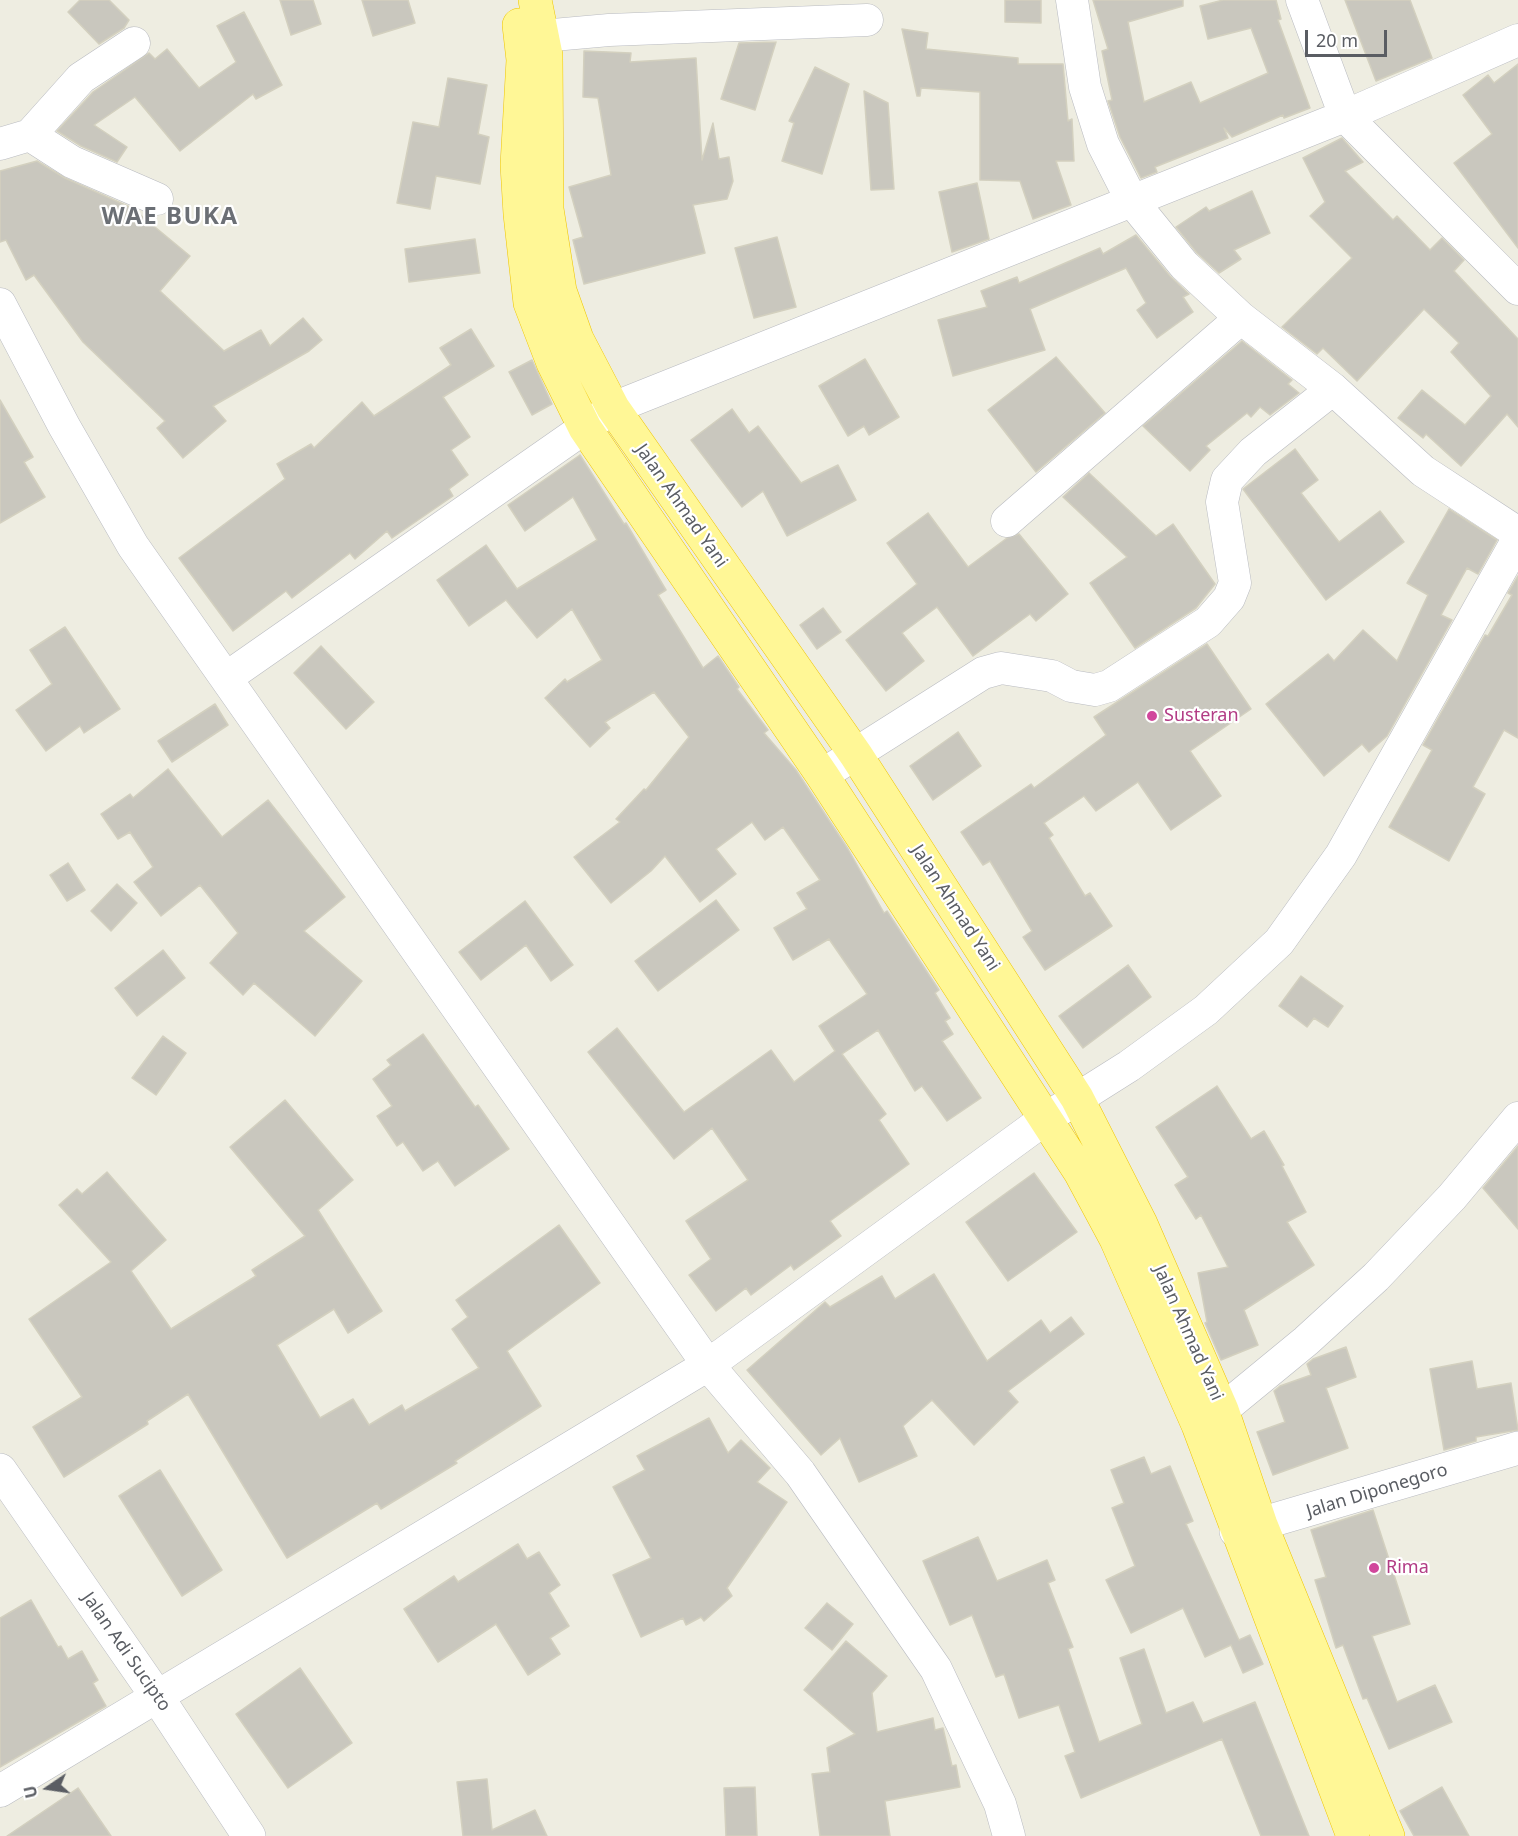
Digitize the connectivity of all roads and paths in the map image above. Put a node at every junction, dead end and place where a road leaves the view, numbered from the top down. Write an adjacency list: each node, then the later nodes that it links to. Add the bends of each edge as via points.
1 (515, 0): 8 (highway, Jalan Ahmad Yani)
2 (535, 0): 8 (highway, Jalan Ahmad Yani)
3 (1072, 0): 13 (street, via 1085,87 1103,144)
4 (1302, 0): 9 (street)
5 (867, 20): 8 (street, via 621,30)
6 (1518, 40): 9 (street)
7 (134, 43): 10 (street, via 81,78)
8 (537, 50): 18 (highway, Jalan Ahmad Yani, via 547,209 560,291 577,339); 19 (highway, Jalan Ahmad Yani, via 517,165 530,303 553,363)
9 (1345, 116): 13 (street); 14 (street)
10 (30, 135): 11 (street); 12 (street, via 72,162)
11 (0, 144)
12 (157, 199)
13 (1132, 201): 16 (street, via 1184,265); 18 (street)
14 (1518, 289)
15 (0, 304): 23 (street, via 64,426 134,546)
16 (1241, 318): 17 (street); 20 (street)
17 (1333, 389): 21 (street, via 1423,471); 24 (street, via 1254,452 1227,480 1222,502 1235,582 1229,598 1208,622 1109,686 1095,690 1071,686 1052,676 1001,668 983,673)
18 (613, 408): 19 (street); 24 (highway, Jalan Ahmad Yani)
19 (585, 428): 23 (street); 25 (highway, Jalan Ahmad Yani)
20 (1007, 520)
21 (1518, 533)
22 (1518, 539): 26 (street, via 1341,855 1279,942 1206,1010)
23 (226, 678): 29 (street)
24 (856, 754): 25 (street); 26 (highway, Jalan Ahmad Yani)
25 (822, 775): 28 (highway, Jalan Ahmad Yani)
26 (1077, 1098): 28 (street); 30 (highway, Jalan Ahmad Yani, via 1141,1224)
27 (1518, 1118): 30 (street, via 1452,1197 1376,1277)
28 (1045, 1119): 29 (street); 33 (highway, Jalan Ahmad Yani, via 1080,1172 1116,1239)
29 (708, 1365): 34 (street); 37 (street, via 800,1473 936,1669 1000,1804)
30 (1222, 1410): 33 (highway, Jalan Ahmad Yani)
31 (1518, 1449): 33 (street, Jalan Diponegoro)
32 (0, 1470): 34 (street, Jalan Adi Sucipto)
33 (1249, 1528): 38 (highway, Jalan Ahmad Yani); 39 (highway, Jalan Ahmad Yani)
34 (158, 1698): 35 (street); 36 (street, Jalan Adi Sucipto)
35 (0, 1791)
36 (246, 1835)
37 (1007, 1835)
38 (1353, 1836)
39 (1388, 1836)

